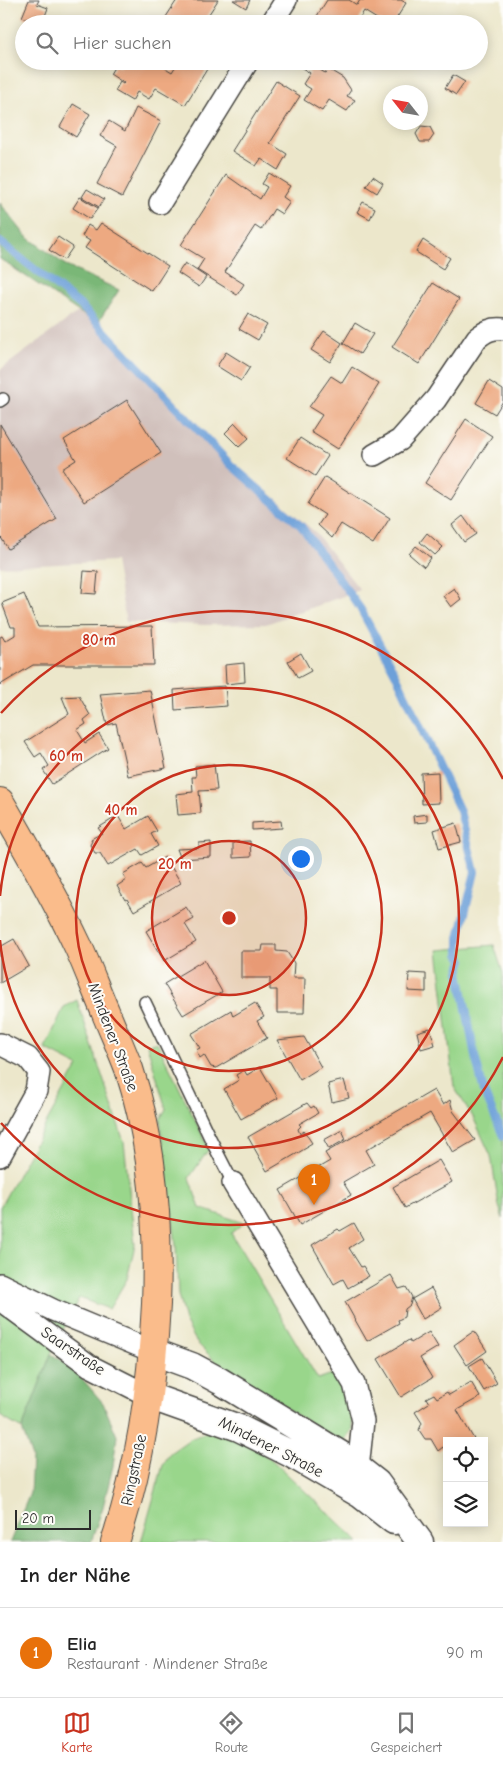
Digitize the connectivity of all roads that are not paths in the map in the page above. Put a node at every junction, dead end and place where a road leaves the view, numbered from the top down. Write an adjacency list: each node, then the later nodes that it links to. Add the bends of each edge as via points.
1 (286, 0): 2 (street)
2 (277, 15)
3 (242, 70): 4 (street)
4 (160, 203)
5 (503, 329): 6 (street, via 494,328 477,338 436,399 400,440)
6 (374, 455)
7 (0, 802): 14 (main road, Mindener Straße, via 79,948 129,1069 153,1174 158,1254)
8 (145, 1002): 11 (lane)
9 (0, 1044): 10 (street, via 28,1058 39,1072 36,1091)
10 (0, 1156)
11 (233, 1183): 16 (street, via 354,1384 363,1421)
12 (0, 1284): 14 (street, Saarstraße)
13 (0, 1300): 15 (street, Saarstraße, via 90,1366)
14 (154, 1352): 15 (main road, Mindener Straße); 16 (street, Mindener Straße, via 220,1381 340,1454)
15 (149, 1396): 17 (main road, Ringstraße, via 126,1508); 18 (street, Mindener Straße, via 239,1428 289,1453 361,1495)
16 (358, 1469): 18 (street, Mindener Straße, via 377,1483)
17 (115, 1542)
18 (420, 1542)

